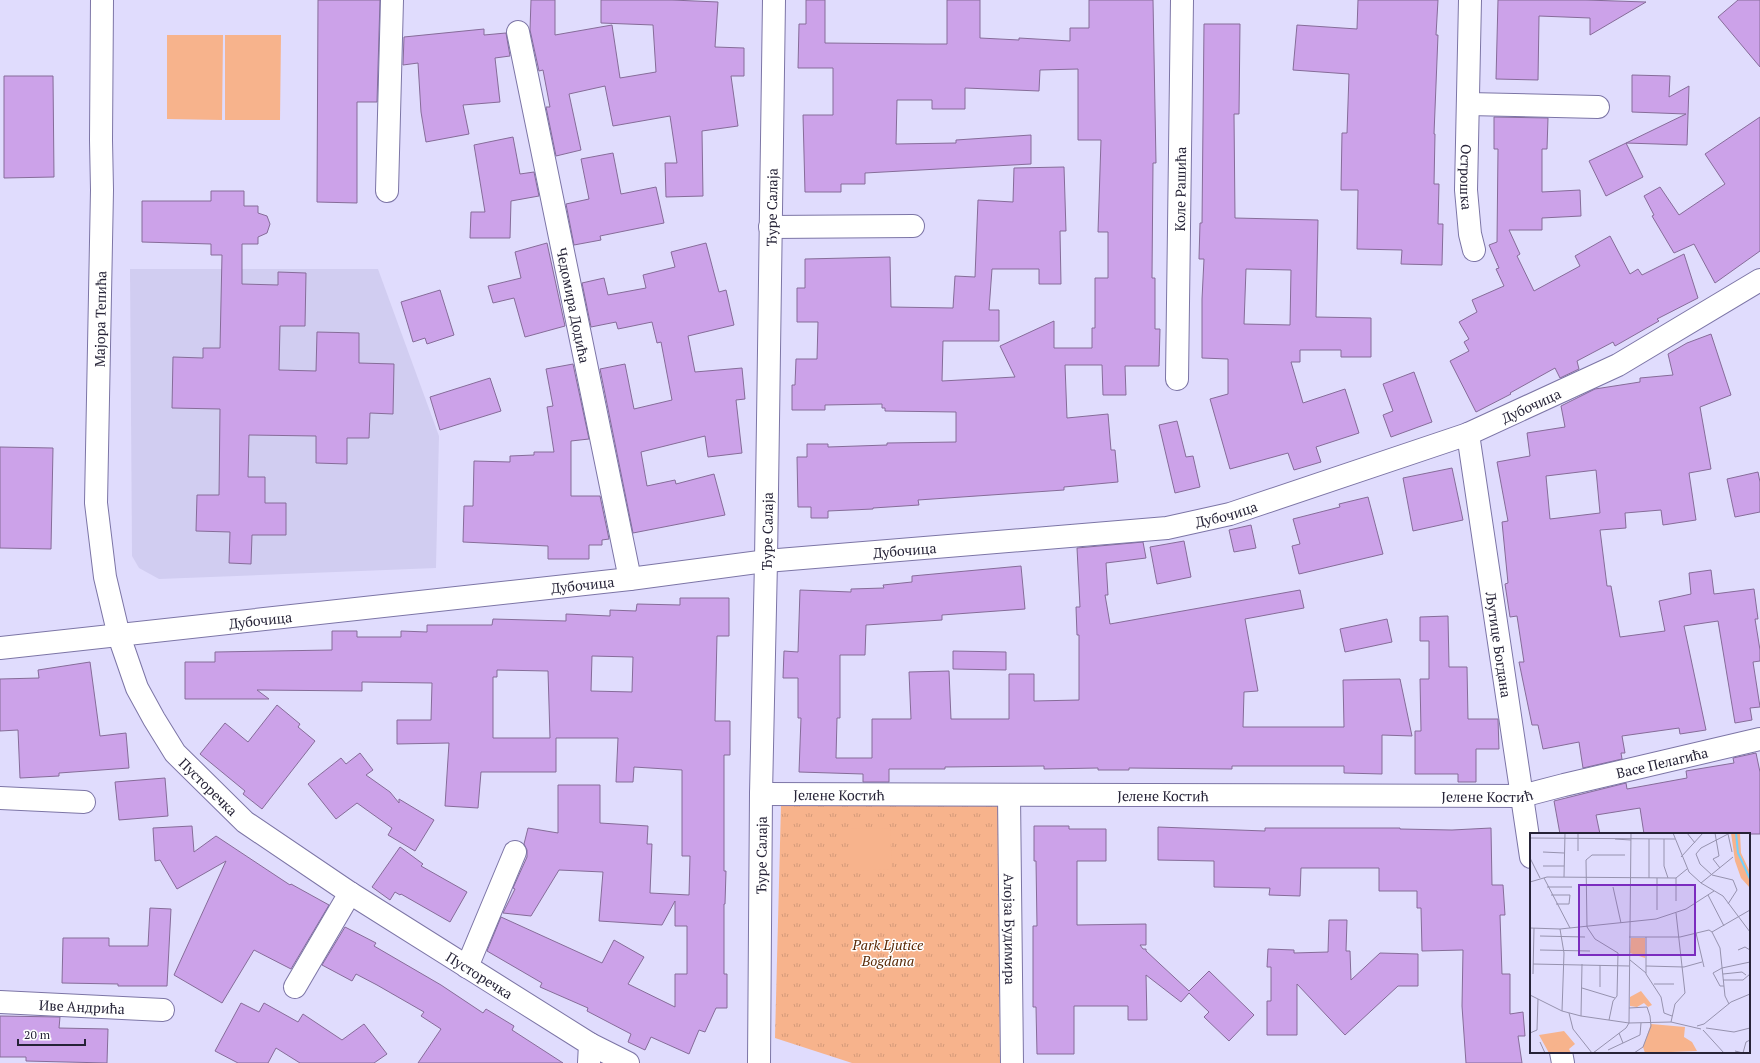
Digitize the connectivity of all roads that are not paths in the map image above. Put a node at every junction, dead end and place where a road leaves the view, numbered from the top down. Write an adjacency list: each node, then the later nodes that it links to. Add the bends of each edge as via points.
1 (102, 0): 18 (street, Мајора Тепића, via 102,198 96,503 105,577)
2 (392, 0): 9 (street)
3 (774, 0): 11 (street, Ђуре Салаја)
4 (1182, 0): 14 (street, Коле Рашића)
5 (1470, 0): 7 (street, Острошка)
6 (518, 32): 17 (street, Чедомира Додића)
7 (1468, 104): 8 (street); 12 (street, Острошка, via 1467,210)
8 (1598, 106)
9 (387, 191)
10 (913, 226): 11 (street)
11 (770, 227): 16 (street, Ђуре Салаја)
12 (1474, 250)
13 (1760, 280): 15 (street, Дубочица, via 1618,365)
14 (1177, 379)
15 (1468, 434): 16 (street, Дубочица, via 1230,514 1167,528); 24 (street, Љутице Богдана)
16 (766, 561): 17 (street, Дубочица); 22 (street, Ђуре Салаја)
17 (630, 579): 18 (street, Дубочица)
18 (119, 636): 19 (street, Дубочица); 29 (street, Пусторечка, via 138,688 175,753 245,822)
19 (0, 648)
20 (1760, 740): 21 (street, Васе Пелагића)
21 (1564, 784): 24 (street, Јелене Костић)
22 (761, 794): 23 (street, Јелене Костић); 37 (street, Ђуре Салаја)
23 (1010, 796): 24 (street, Јелене Костић); 38 (street, Алојза Будимира)
24 (1522, 796): 27 (street, Љутице Богдана)
25 (0, 798): 26 (street)
26 (84, 802)
27 (1530, 849)
28 (515, 852): 30 (street)
29 (350, 893): 30 (street, Пусторечка); 31 (street)
30 (467, 967): 34 (street, Пусторечка)
31 (295, 987)
32 (0, 1002): 33 (street, Иве Андрића)
33 (163, 1010)
34 (590, 1053): 36 (street, Пусторечка)
35 (1561, 1053): 39 (street)
36 (628, 1063)
37 (759, 1063)
38 (1012, 1063)
39 (1562, 1063)

